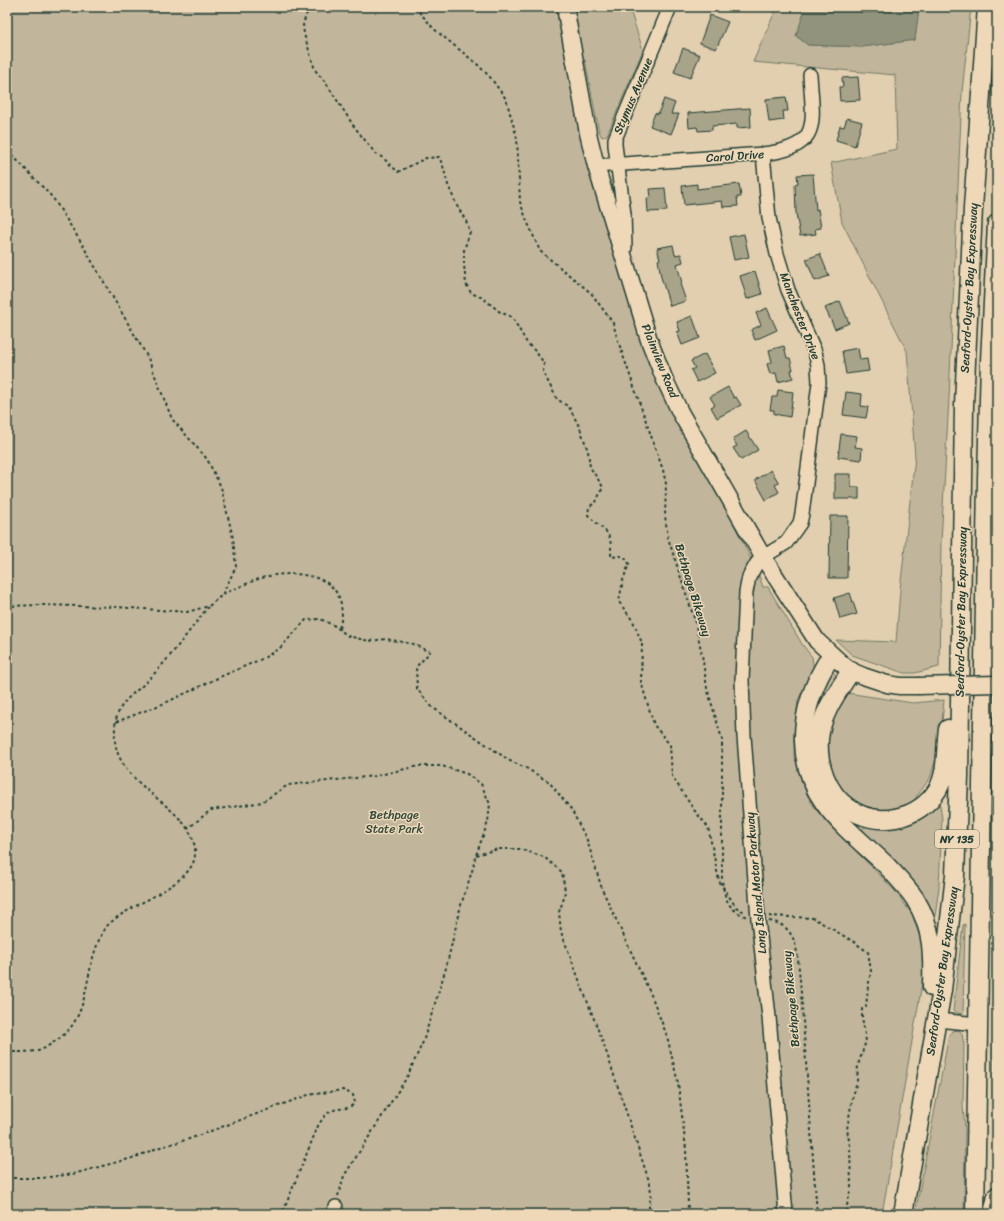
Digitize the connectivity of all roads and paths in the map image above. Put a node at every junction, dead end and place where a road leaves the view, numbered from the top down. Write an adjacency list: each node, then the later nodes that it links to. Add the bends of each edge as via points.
1 (309, 7): 25 (path, via 303,24 315,70 375,153 398,172 426,158 439,158 448,185 470,232 464,250 466,284 471,293 512,317 527,343 544,363 543,372 557,399 569,407 580,428 590,466 603,487 596,502 589,507 588,515 607,531 611,556 627,558 629,564 622,580 619,602 633,621 642,643 641,682 654,725 670,745 672,776 708,827 719,881)
2 (415, 7): 25 (path, Bethpage Bikeway, via 434,29 490,77 506,99 517,138 520,202 535,242 540,251 591,293 613,323 664,470 668,538 695,621 707,688 722,739)
3 (565, 7): 10 (main road, Plainview Road)
4 (670, 7): 9 (street, Stymus Avenue, via 616,139)
5 (988, 7): 19 (highway, Seaford-Oyster Bay Expressway / NY 135, via 974,192 964,405)
6 (810, 75): 8 (street, Carol Drive, via 812,126 808,133 798,146)
7 (7, 152): 14 (path, via 53,198 76,233 148,358 172,419 207,459 221,487 233,538 236,567)
8 (763, 154): 9 (street, Carol Drive); 13 (street, Manchester Drive, via 769,218 776,254 788,290 815,352 820,383 800,523 786,543)
9 (618, 164): 10 (street, Carol Drive); 12 (street, Stymus Avenue, via 624,214)
10 (596, 166): 12 (main road, Plainview Road)
11 (997, 224): 28 (highway, Seaford-Oyster Bay Expressway / NY 135, via 987,472)
12 (625, 260): 13 (main road, Plainview Road, via 649,340 664,378 680,412)
13 (763, 557): 18 (main road, Plainview Road, via 810,632); 26 (street, Long Island Motor Parkway, via 749,577 746,592 742,680)
14 (222, 595): 16 (path); 17 (path, via 274,575 318,578 331,585 339,597 342,612)
15 (7, 606): 16 (path, via 116,607 187,612)
16 (209, 606): 22 (path, via 152,677 127,698 118,712)
17 (339, 629): 22 (path, via 320,619 306,620 281,647 264,658 165,703); 36 (path, via 348,636 369,641 386,639 413,644 430,652 416,667 417,689 432,707 510,761 549,782 571,809 587,840 602,889 667,1036 678,1083 686,1149)
18 (831, 656): 20 (main road, Plainview Road); 30 (highway, via 820,675 806,716 804,739 807,767 814,788 826,807 898,878 915,899 926,923 933,961)
19 (960, 658): 20 (highway, via 942,780 932,796 919,809 893,819 864,816 847,807 833,793 823,772 819,749 821,728 833,699); 27 (highway, Seaford-Oyster Bay Expressway / NY 135, via 955,875)
20 (851, 671): 21 (main road, Plainview Road, bridge, via 900,686)
21 (997, 684)
22 (116, 722): 23 (path, via 116,749 124,767 135,780 177,816)
23 (187, 829): 24 (path, via 211,810 262,802 288,785 375,776 418,766 442,766 467,774 481,784 490,804 488,822); 29 (path, via 194,837 195,855 191,867 181,878 107,926 98,942 89,969 82,1008 73,1026 59,1039 39,1051)
24 (476, 855): 33 (path, via 423,1042 407,1077 344,1176); 35 (path, via 498,849 520,849 544,857 562,872 565,891 559,912 561,932 605,1048 650,1184)
25 (723, 887): 26 (path, via 736,907); 26 (path, Bethpage Bikeway, via 725,900 732,908 744,916)
26 (758, 918): 37 (street, Long Island Motor Parkway); 38 (path, Bethpage Bikeway, via 776,922 789,930 796,947); 39 (path, via 813,918 868,952 871,971 866,1007 862,1009 866,1041 858,1065 847,1129 851,1188)
27 (937, 1020): 28 (street); 30 (highway, Seaford-Oyster Bay Expressway / NY 135)
28 (978, 1024): 41 (highway, Seaford-Oyster Bay Expressway / NY 135)
29 (7, 1052)
30 (928, 1068): 40 (highway, Seaford-Oyster Bay Expressway / NY 135)
31 (7, 1178): 34 (path, via 42,1178 73,1174 136,1157 308,1095 343,1090 353,1095 355,1103 350,1108 335,1109 326,1114 318,1126)
32 (997, 1196): 42 (highway)
33 (334, 1211)
34 (282, 1214)
35 (648, 1214)
36 (687, 1214)
37 (786, 1214)
38 (817, 1214)
39 (845, 1214)
40 (903, 1214)
41 (975, 1214)
42 (993, 1214)

